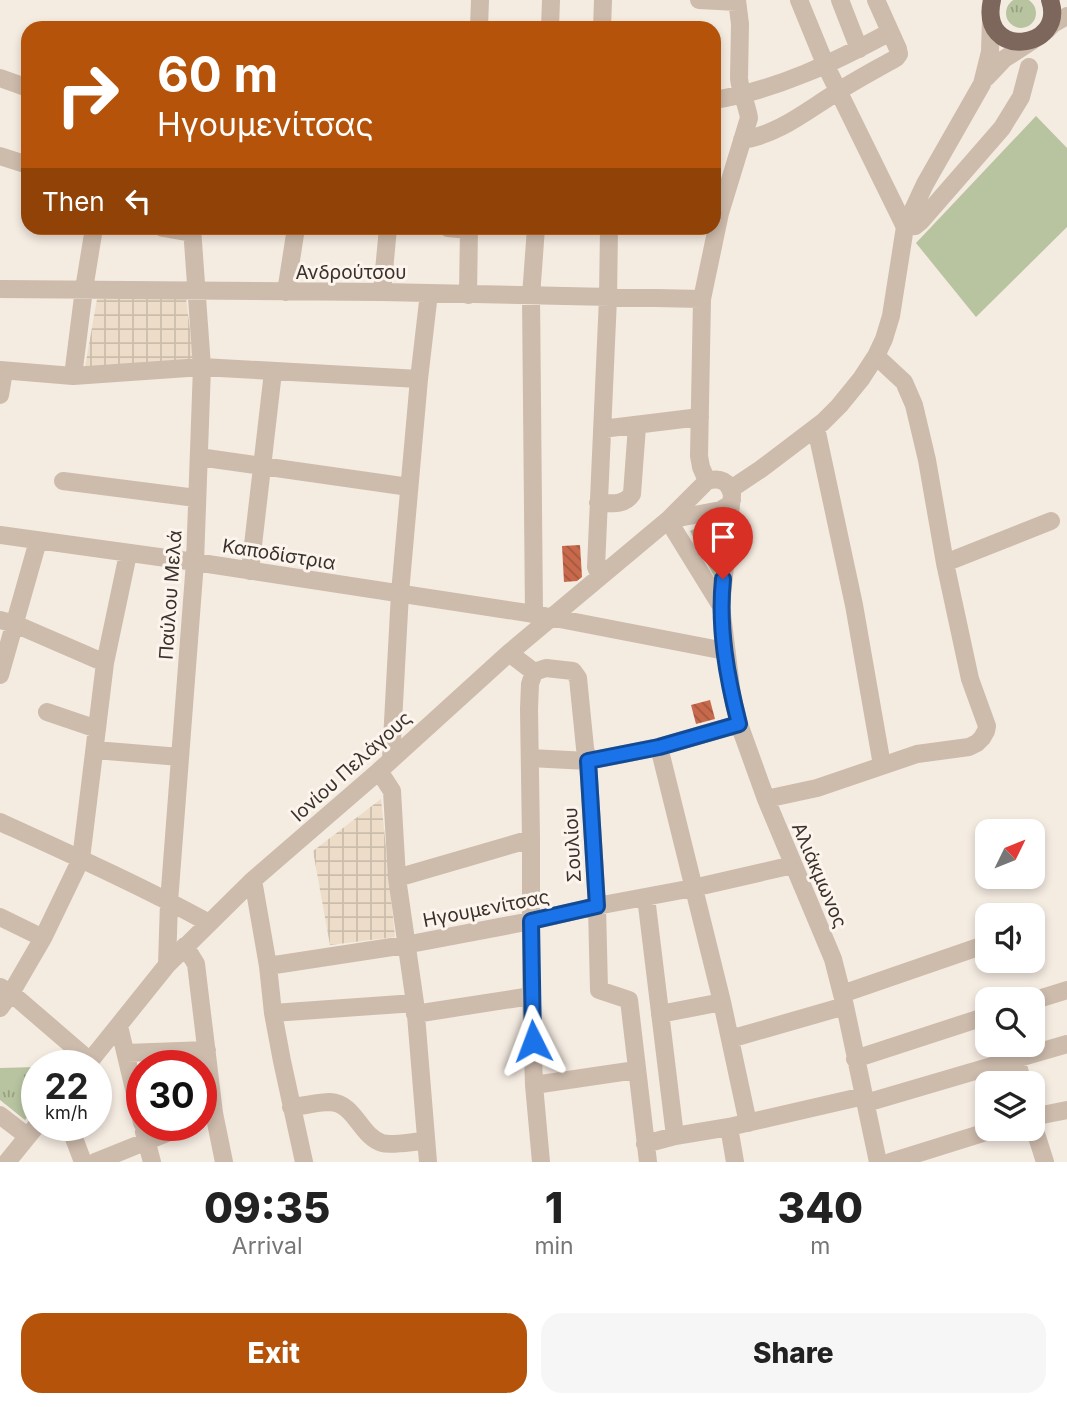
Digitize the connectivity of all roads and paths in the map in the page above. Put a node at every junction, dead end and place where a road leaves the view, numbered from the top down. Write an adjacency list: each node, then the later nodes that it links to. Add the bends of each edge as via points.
1 (480, 0): 12 (street)
2 (551, 0): 13 (street)
3 (603, 0): 14 (street)
4 (699, 0): 9 (street)
5 (799, 0): 18 (street)
6 (840, 0): 17 (street)
7 (877, 0): 15 (street)
8 (1050, 0): 16 (main road, via 1051,23)
9 (737, 1): 24 (street)
10 (990, 7): 16 (main road, via 995,29 1003,37 1022,43); 21 (street, via 990,52)
11 (1067, 16): 16 (street)
12 (479, 21)
13 (550, 21)
14 (602, 21)
15 (890, 32): 17 (street); 23 (street, via 900,54)
16 (1039, 36): 21 (street, via 1004,59)
17 (859, 49): 18 (street)
18 (826, 66): 23 (street); 24 (street)
19 (1029, 66): 30 (street, via 1021,97 1002,128 921,221)
20 (0, 78): 22 (street)
21 (982, 84): 30 (street)
22 (21, 86)
23 (838, 92): 26 (street, via 780,127); 30 (street)
24 (742, 96): 25 (street); 26 (street, via 749,118)
25 (721, 99)
26 (742, 140): 29 (street)
27 (0, 156): 28 (street)
28 (21, 163)
29 (722, 180)
30 (905, 228): 49 (street, via 891,316)
31 (93, 235): 40 (street)
32 (192, 235): 41 (street, Παύλου Μελά)
33 (295, 235): 42 (street)
34 (387, 235): 43 (street)
35 (469, 235): 45 (street)
36 (535, 235): 46 (street)
37 (609, 235): 47 (street)
38 (715, 235): 48 (street)
39 (0, 289): 40 (street, Ανδρούτσου)
40 (84, 289): 41 (street, Ανδρούτσου); 53 (street)
41 (196, 291): 42 (street, Ανδρούτσου); 50 (street, Παύλου Μελά)
42 (286, 292): 43 (street, Ανδρούτσου)
43 (382, 292): 44 (street, Ανδρούτσου)
44 (429, 293): 45 (street, Ανδρούτσου); 54 (street)
45 (468, 295): 46 (street, Ανδρούτσου)
46 (531, 296): 47 (street, Ανδρούτσου); 79 (street)
47 (608, 298): 48 (street, Ανδρούτσου); 59 (street)
48 (702, 299): 56 (street)
49 (876, 356): 58 (street, via 839,406); 74 (street, via 904,382 914,405)
50 (202, 368): 52 (street); 53 (street); 60 (street, Παύλου Μελά)
51 (2, 371): 53 (street); 55 (street)
52 (273, 372): 54 (street); 61 (street)
53 (73, 376)
54 (419, 379): 64 (street)
55 (0, 395)
56 (700, 417): 57 (street); 63 (street, via 699,456)
57 (637, 426): 59 (street); 67 (street, via 632,495 624,503)
58 (816, 428): 65 (street); 95 (street)
59 (602, 429): 67 (street)
60 (199, 457): 61 (street); 66 (street, Παύλου Μελά)
61 (262, 466): 64 (street); 75 (street)
62 (63, 481): 66 (street)
63 (707, 481): 65 (street, via 725,481); 68 (street, Ιονίου Πελάγους)
64 (409, 487): 77 (street)
65 (732, 495): 68 (street, via 725,509); 78 (street, Αλιάκμωνος)
66 (197, 498): 73 (street, Παύλου Μελά)
67 (598, 503): 76 (street, via 596,567)
68 (668, 520): 76 (street, Ιονίου Πελάγους); 78 (street, Αλιάκμωνος)
69 (1051, 522): 74 (street)
70 (0, 535): 71 (street, Καποδίστρια)
71 (38, 541): 72 (street, Καποδίστρια); 80 (street)
72 (128, 554): 73 (street, Καποδίστρια); 83 (street)
73 (195, 562): 75 (street, Καποδίστρια); 91 (street, Παύλου Μελά)
74 (945, 563): 95 (street, via 986,731 969,747 916,754)
75 (250, 571): 77 (street, Καποδίστρια)
76 (600, 576): 79 (street, Ιονίου Πελάγους)
77 (400, 593): 79 (street, Καποδίστρια); 94 (street)
78 (721, 606): 81 (street, Αλιάκμωνος)
79 (542, 616): 81 (street, Καποδίστρια); 82 (street, Ιονίου Πελάγους)
80 (8, 622): 83 (street); 85 (street)
81 (725, 651): 87 (street, Αλιάκμωνος)
82 (509, 653): 84 (street); 94 (street, Ιονίου Πελάγους)
83 (105, 663): 88 (street)
84 (534, 672): 92 (street); 93 (street, Σουλίου, via 545,668 573,671 578,678)
85 (0, 675)
86 (47, 712): 88 (street)
87 (739, 724): 89 (street); 96 (street, Αλιάκμωνος)
88 (97, 729): 90 (street)
89 (659, 747): 93 (street); 103 (street)
90 (94, 750): 91 (street); 99 (street)
91 (180, 757): 105 (street, Παύλου Μελά)
92 (530, 758): 93 (street); 98 (street)
93 (588, 761): 106 (street, Σουλίου)
94 (385, 765): 101 (street, via 392,791); 102 (street, Ιονίου Πελάγους)
95 (882, 765): 96 (street, via 817,788)
96 (766, 799): 100 (street, Αλιάκμωνος)
97 (0, 822): 99 (street)
98 (531, 839): 101 (street); 108 (street)
99 (82, 859): 105 (street); 110 (street)
100 (793, 865): 103 (street, Ηγουμενίτσας); 120 (street, Αλιάκμωνος, via 833,959)
101 (397, 878): 111 (street)
102 (253, 880): 109 (street, Ιονίου Πελάγους); 115 (street)
103 (693, 888): 104 (street, Ηγουμενίτσας); 121 (street)
104 (646, 897): 106 (street, Ηγουμενίτσας); 125 (street)
105 (169, 902): 109 (street); 114 (street, Παύλου Μελά)
106 (597, 906): 108 (street, Ηγουμενίτσας); 137 (street, Σουλίου, via 599,990 629,1000)
107 (0, 917): 110 (street)
108 (531, 921): 111 (street, Ηγουμενίτσας); 118 (street)
109 (209, 923): 112 (street, Ιονίου Πελάγους)
110 (43, 938): 116 (street)
111 (405, 945): 115 (street, Ηγουμενίτσας); 123 (street)
112 (186, 946): 114 (street, Ιονίου Πελάγους); 133 (street, via 196,964)
113 (975, 949): 120 (street)
114 (167, 965): 127 (street, Ιονίου Πελάγους)
115 (268, 966): 124 (street)
116 (6, 990): 122 (street); 131 (street)
117 (1067, 990): 119 (street)
118 (531, 996): 123 (street); 138 (street)
119 (1045, 997)
120 (843, 1000): 128 (street); 136 (street, Αλιάκμωνος)
121 (722, 1002): 125 (street); 128 (street)
122 (0, 1008)
123 (415, 1008): 124 (street); 154 (street)
124 (273, 1013): 140 (street)
125 (660, 1014): 147 (street)
126 (975, 1020): 136 (street)
127 (119, 1026): 132 (street, Ιονίου Πελάγους); 134 (street)
128 (730, 1039): 144 (street)
129 (1067, 1044): 130 (street)
130 (1045, 1049)
131 (72, 1050)
132 (99, 1050)
133 (207, 1050)
134 (126, 1053)
135 (1010, 1057): 139 (street)
136 (855, 1059): 139 (street, Αλιάκμωνος)
137 (636, 1070): 138 (street); 156 (street, Σουλίου)
138 (534, 1085): 164 (street)
139 (865, 1099): 144 (street); 166 (street, Αλιάκμωνος)
140 (292, 1107): 154 (street, via 332,1102 342,1105 363,1130 383,1143); 162 (street)
141 (1067, 1110): 143 (street)
142 (0, 1115): 145 (street)
143 (1045, 1116)
144 (748, 1123): 146 (street)
145 (21, 1125)
146 (729, 1127): 147 (street); 165 (street)
147 (675, 1136): 156 (street)
148 (975, 1136): 167 (street)
149 (23, 1141): 157 (street)
150 (75, 1141): 158 (street)
151 (126, 1141): 159 (street)
152 (146, 1141): 160 (street)
153 (217, 1141): 161 (street)
154 (426, 1141): 163 (street)
155 (1039, 1141): 168 (street)
156 (646, 1153)
157 (7, 1162)
158 (83, 1162)
159 (95, 1162)
160 (152, 1162)
161 (224, 1162)
162 (304, 1162)
163 (428, 1162)
164 (541, 1162)
165 (735, 1162)
166 (878, 1162)
167 (890, 1162)
168 (1045, 1162)

